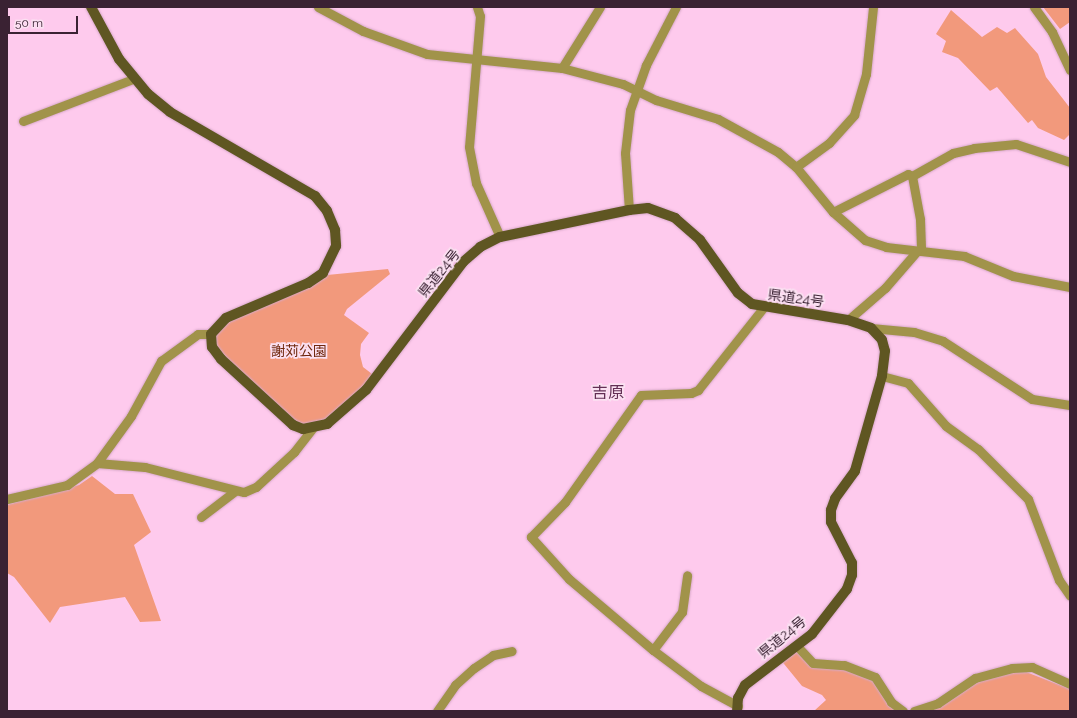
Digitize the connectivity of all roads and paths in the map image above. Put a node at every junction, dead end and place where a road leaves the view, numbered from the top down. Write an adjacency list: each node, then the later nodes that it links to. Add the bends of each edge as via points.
1 (91, 7): 11 (main road)
2 (318, 7): 8 (street, via 363,31 427,54)
3 (477, 7): 8 (street, via 480,16)
4 (600, 7): 9 (street)
5 (676, 7): 12 (street)
6 (873, 7): 15 (street, via 866,74 854,115 829,143)
7 (1034, 7): 10 (street, via 1052,32)
8 (477, 59): 9 (street); 19 (street, via 469,147 476,184)
9 (562, 68): 12 (street, via 623,84)
10 (1070, 70)
11 (133, 79): 13 (street); 25 (main road, via 170,112 315,196 327,211 335,230 336,246 323,273 308,283 226,318)
12 (636, 91): 15 (street, via 718,119 778,152); 17 (street, via 626,145)
13 (23, 121)
14 (1070, 162): 16 (street, via 1016,144 953,153)
15 (796, 167): 18 (street)
16 (912, 176): 18 (street, via 908,174); 20 (street, via 920,218)
17 (629, 210): 19 (main road, 県道24号); 22 (main road, 県道24号, via 648,208 675,218 700,240 738,293)
18 (833, 212): 20 (street, via 865,240 886,247)
19 (500, 237): 28 (main road, 県道24号, via 480,247 463,262 366,390 327,424)
20 (919, 251): 21 (street, via 964,256 1013,276); 23 (street, via 885,288)
21 (1070, 287)
22 (763, 308): 23 (main road, 県道24号); 38 (street, via 698,390 691,393 641,395 565,502 531,538 569,579)
23 (848, 320): 24 (main road, 県道24号)
24 (871, 328): 26 (main road, 県道24号, via 882,340 885,351); 27 (street, via 914,332 943,341 1032,399)
25 (211, 334): 28 (main road, via 212,347 221,359 293,425); 29 (street, via 198,334 162,361 131,416)
26 (882, 376): 36 (street, via 908,383 946,426 978,449 1028,499 1059,580); 37 (main road, 県道24号, via 855,471 834,500 831,510 831,522 852,563 852,575 847,589 812,634)
27 (1070, 405)
28 (313, 428): 32 (street, via 294,452 256,486 244,492)
29 (103, 456): 30 (street); 31 (street)
30 (97, 463): 31 (street); 33 (street, via 67,485)
31 (114, 465): 32 (street, via 145,467)
32 (235, 491): 34 (street)
33 (7, 499)
34 (201, 517)
35 (687, 575): 38 (street, via 682,612)
36 (1070, 596)
37 (797, 646): 41 (main road, 県道24号, via 745,684); 43 (street, via 813,663 844,665 875,677 891,702)
38 (653, 650): 41 (street)
39 (512, 651): 42 (street, via 493,655 474,668 455,685)
40 (1070, 684): 44 (street, via 1032,667 1012,668 975,678 938,703)
41 (737, 709)
42 (437, 711)
43 (903, 711)
44 (914, 711)

